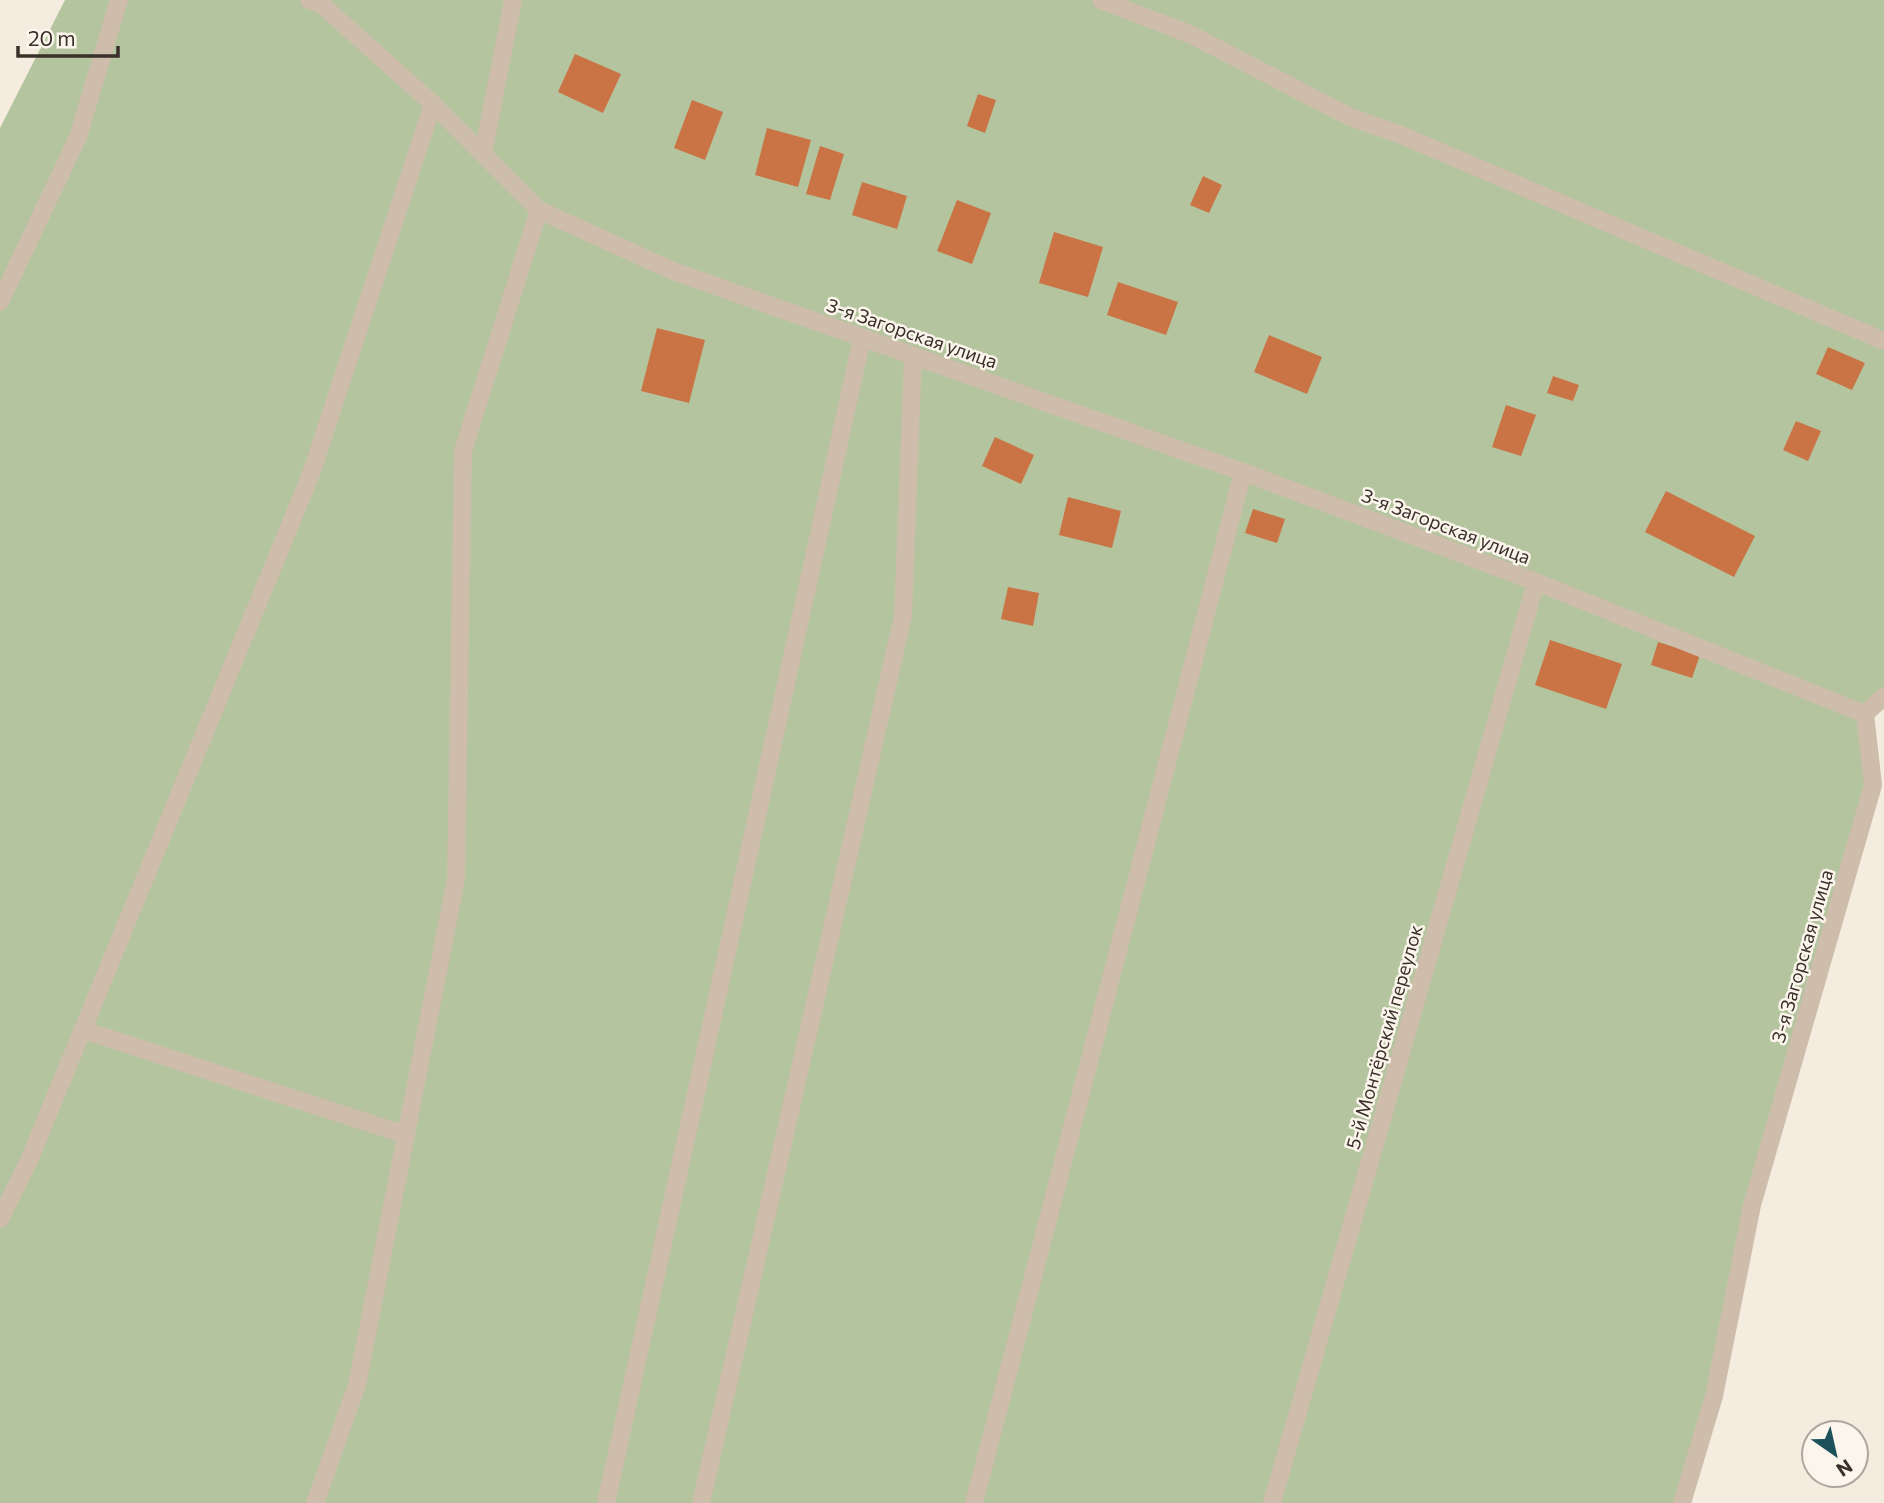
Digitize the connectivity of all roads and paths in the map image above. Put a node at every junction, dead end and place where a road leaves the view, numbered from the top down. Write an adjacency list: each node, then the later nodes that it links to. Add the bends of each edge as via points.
1 (119, 0): 8 (street, via 78,137)
2 (309, 0): 5 (street, 3-я Загорская улица, via 321,4)
3 (513, 0): 6 (street)
4 (1101, 0): 10 (street, via 1192,35 1348,116)
5 (432, 104): 6 (street, 3-я Загорская улица); 16 (street, via 311,474)
6 (482, 154): 7 (street, 3-я Загорская улица)
7 (539, 211): 9 (street, 3-я Загорская улица, via 673,271); 17 (street, via 463,451 456,880)
8 (0, 302)
9 (862, 338): 11 (street, 3-я Загорская улица); 20 (street)
10 (1884, 341)
11 (913, 356): 12 (street, 3-я Загорская улица); 21 (street, via 904,616)
12 (1243, 472): 13 (street, 3-я Загорская улица); 22 (street)
13 (1536, 582): 15 (street, 3-я Загорская улица); 23 (street, 5-й Монтёрский переулок)
14 (1884, 696): 15 (street)
15 (1865, 714): 24 (street, 3-я Загорская улица, via 1873,785 1752,1205 1714,1396)
16 (83, 1030): 17 (street); 18 (street)
17 (406, 1135): 19 (street, via 357,1385)
18 (0, 1219)
19 (315, 1503)
20 (606, 1503)
21 (701, 1503)
22 (974, 1503)
23 (1272, 1503)
24 (1682, 1503)

